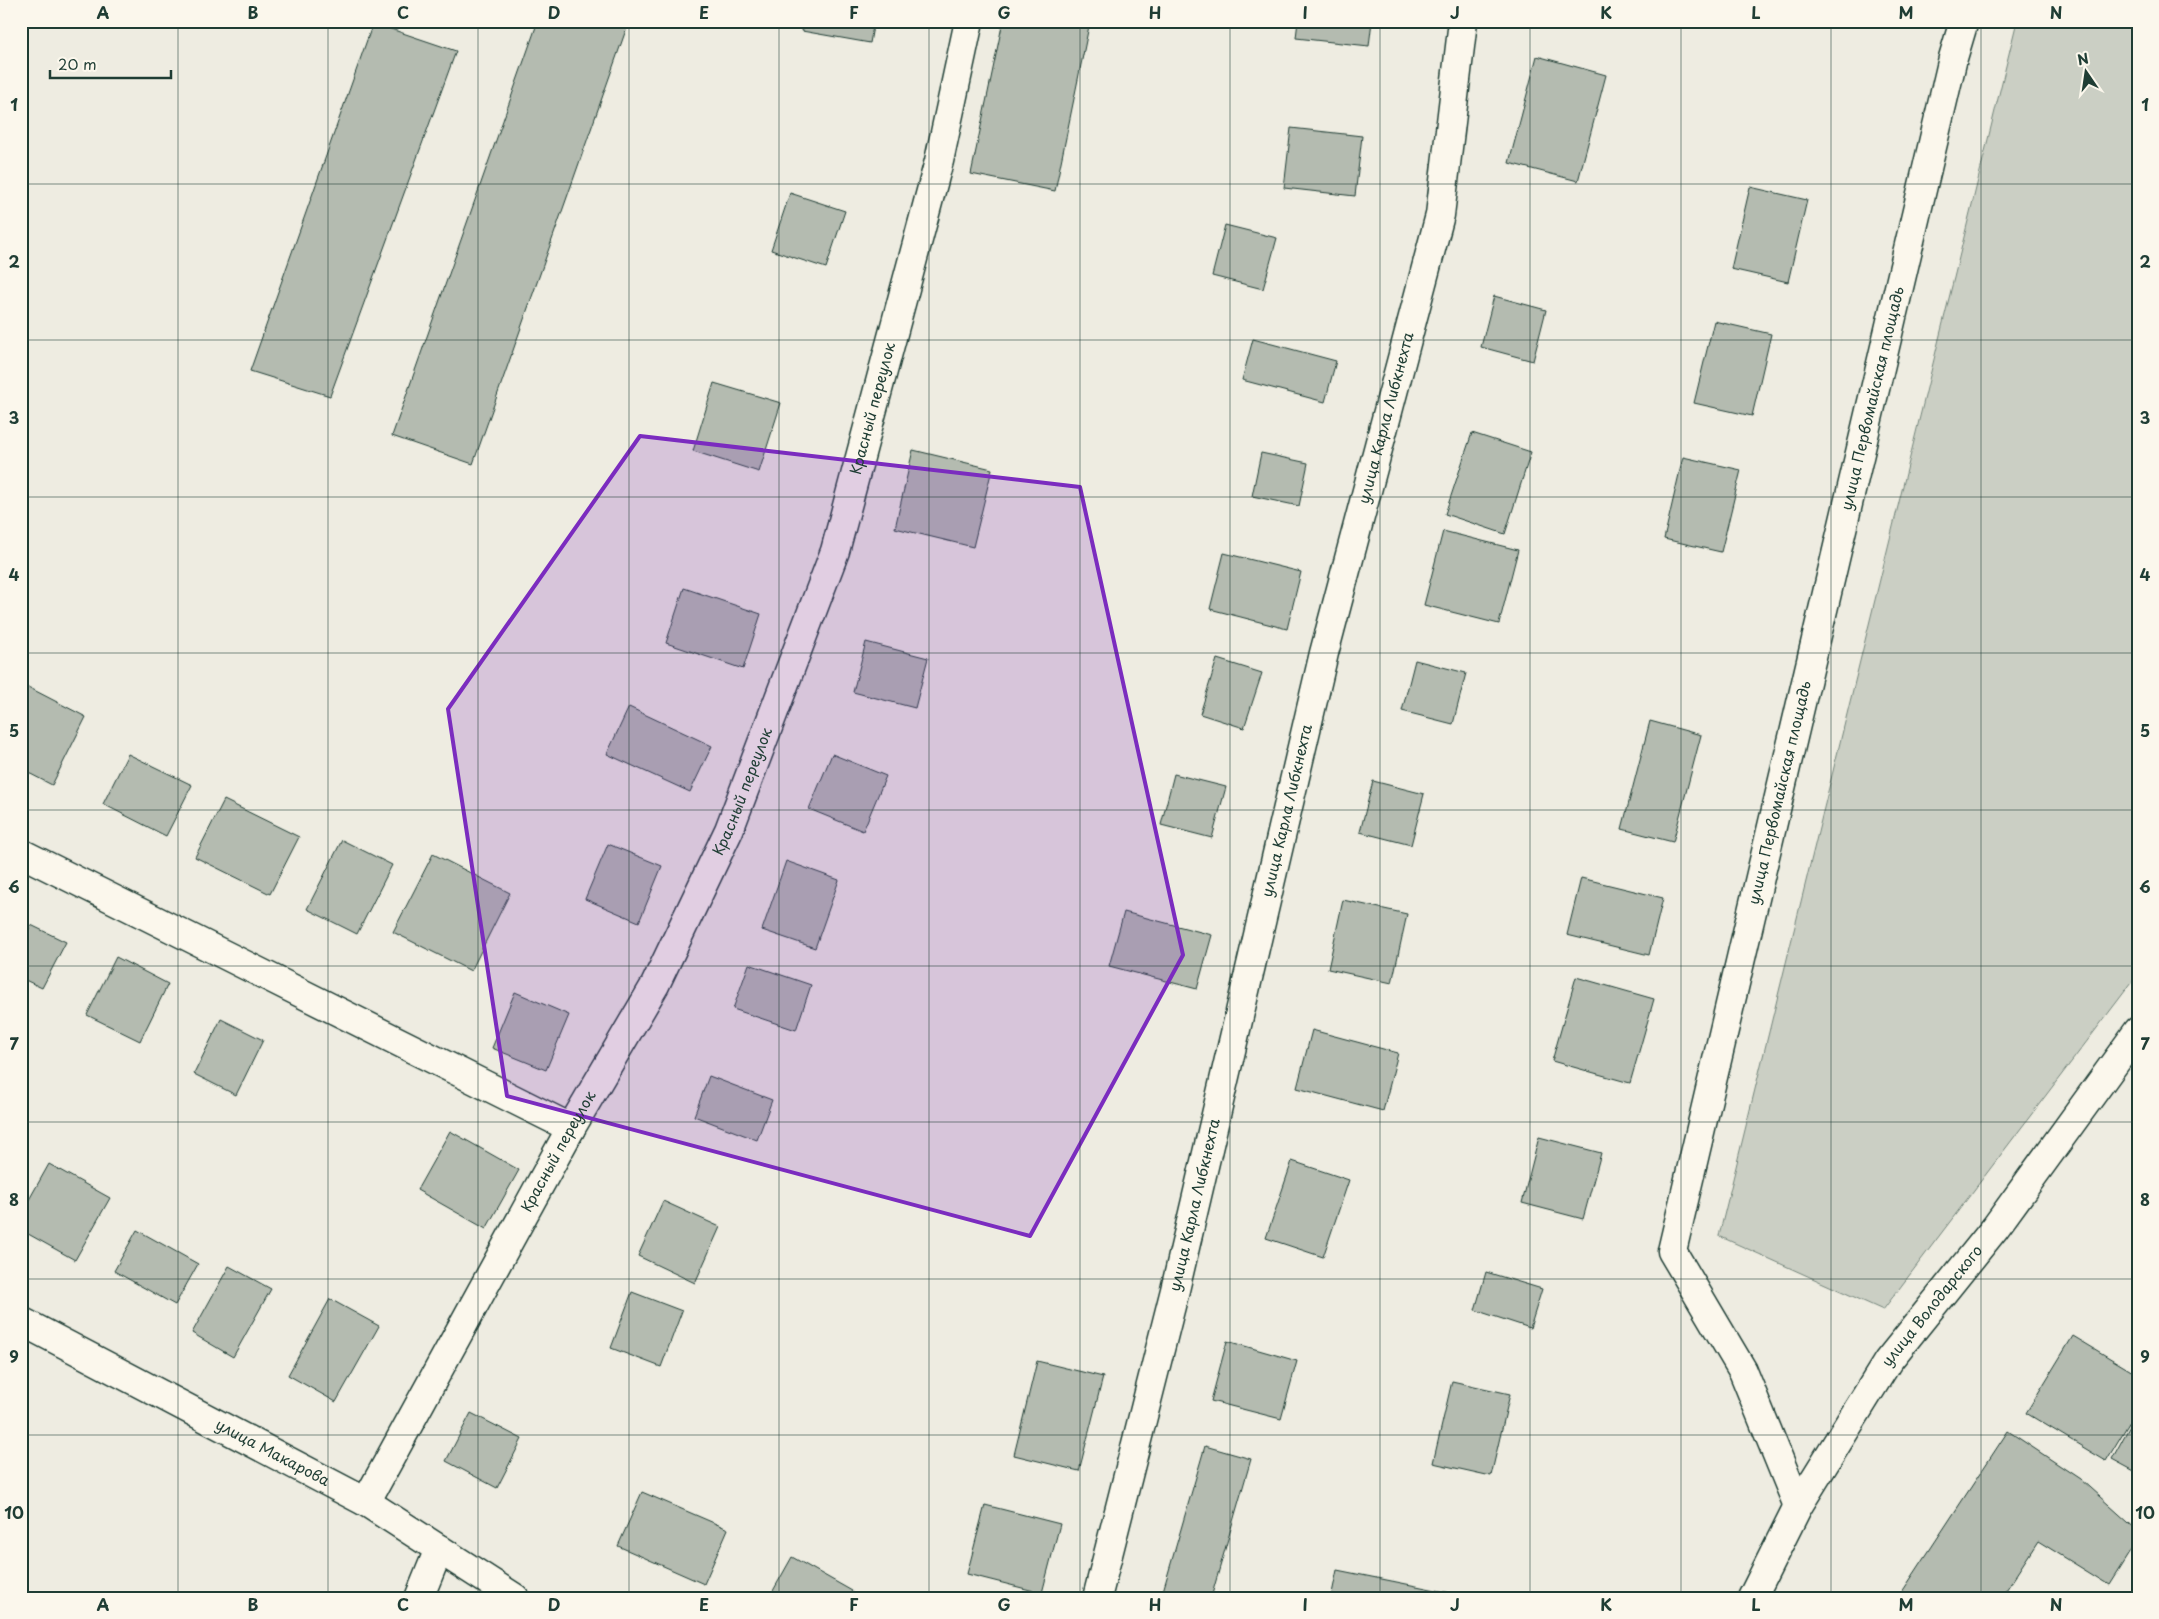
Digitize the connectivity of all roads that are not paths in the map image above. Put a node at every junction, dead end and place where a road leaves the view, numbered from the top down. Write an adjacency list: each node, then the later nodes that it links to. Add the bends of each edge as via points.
1 (970, 21): 6 (street, Красный переулок, via 939,161 836,551 729,830 655,985)
2 (1463, 21): 13 (street, улица Карла Либкнехта, via 1440,215 1324,653 1179,1271)
3 (1964, 21): 9 (street, улица Первомайская площадь, via 1672,1251 1743,1371)
4 (21, 853): 6 (street)
5 (2138, 1032): 9 (street, улица Володарского, via 1995,1228 1888,1361)
6 (570, 1128): 8 (street, Красный переулок)
7 (21, 1322): 8 (street, улица Макарова)
8 (366, 1502): 10 (street, улица Макарова)
9 (1798, 1506): 14 (street, улица Володарского)
10 (439, 1549): 11 (street); 12 (street, улица Макарова)
11 (418, 1598)
12 (515, 1598)
13 (1097, 1598)
14 (1752, 1598)

